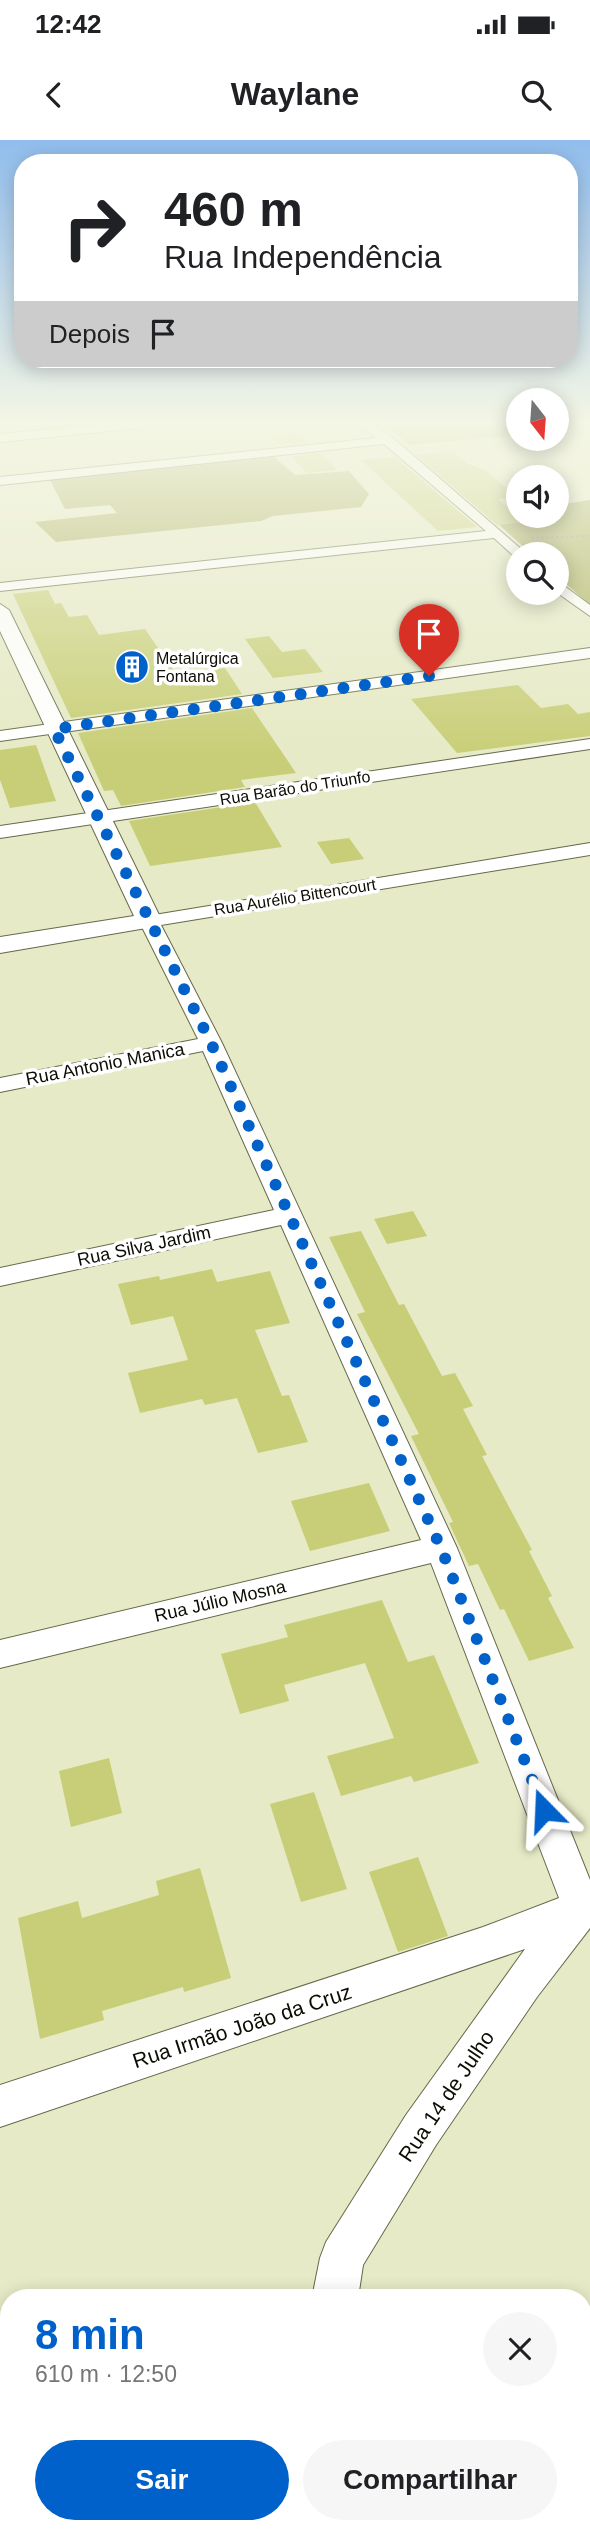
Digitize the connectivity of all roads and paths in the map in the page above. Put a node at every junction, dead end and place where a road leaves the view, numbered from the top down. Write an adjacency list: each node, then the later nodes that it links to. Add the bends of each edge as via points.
1 (493, 532): 2 (street)
2 (496, 534): 3 (path); 4 (street); 5 (street)
3 (590, 536)
4 (506, 542)
5 (225, 559): 6 (street); 7 (street)
6 (0, 581)
7 (0, 587)
8 (569, 595): 10 (street)
9 (0, 610): 12 (street)
10 (590, 612)
11 (590, 653): 12 (street)
12 (54, 729): 13 (street); 15 (street)
13 (0, 736)
14 (590, 744): 15 (street, Rua Barão do Triunfo)
15 (100, 817): 16 (street, Rua Barão do Triunfo); 18 (street)
16 (0, 832)
17 (590, 849): 18 (street, Rua Aurélio Bittencourt)
18 (149, 921): 19 (street, Rua Aurélio Bittencourt); 20 (street)
19 (0, 945)
20 (211, 1043): 21 (street, Rua Antonio Manica); 22 (street)
21 (0, 1085)
22 (288, 1215): 23 (street, Rua Silva Jardim); 24 (street)
23 (0, 1277)
24 (441, 1548): 25 (street, Rua Júlio Mosna); 26 (street)
25 (0, 1654)
26 (582, 1908): 27 (street, Rua Irmão João da Cruz, via 483,1946); 28 (street, Rua 14 de Julho, via 523,1983 421,2130 342,2258)
27 (0, 2106)
28 (337, 2289)

